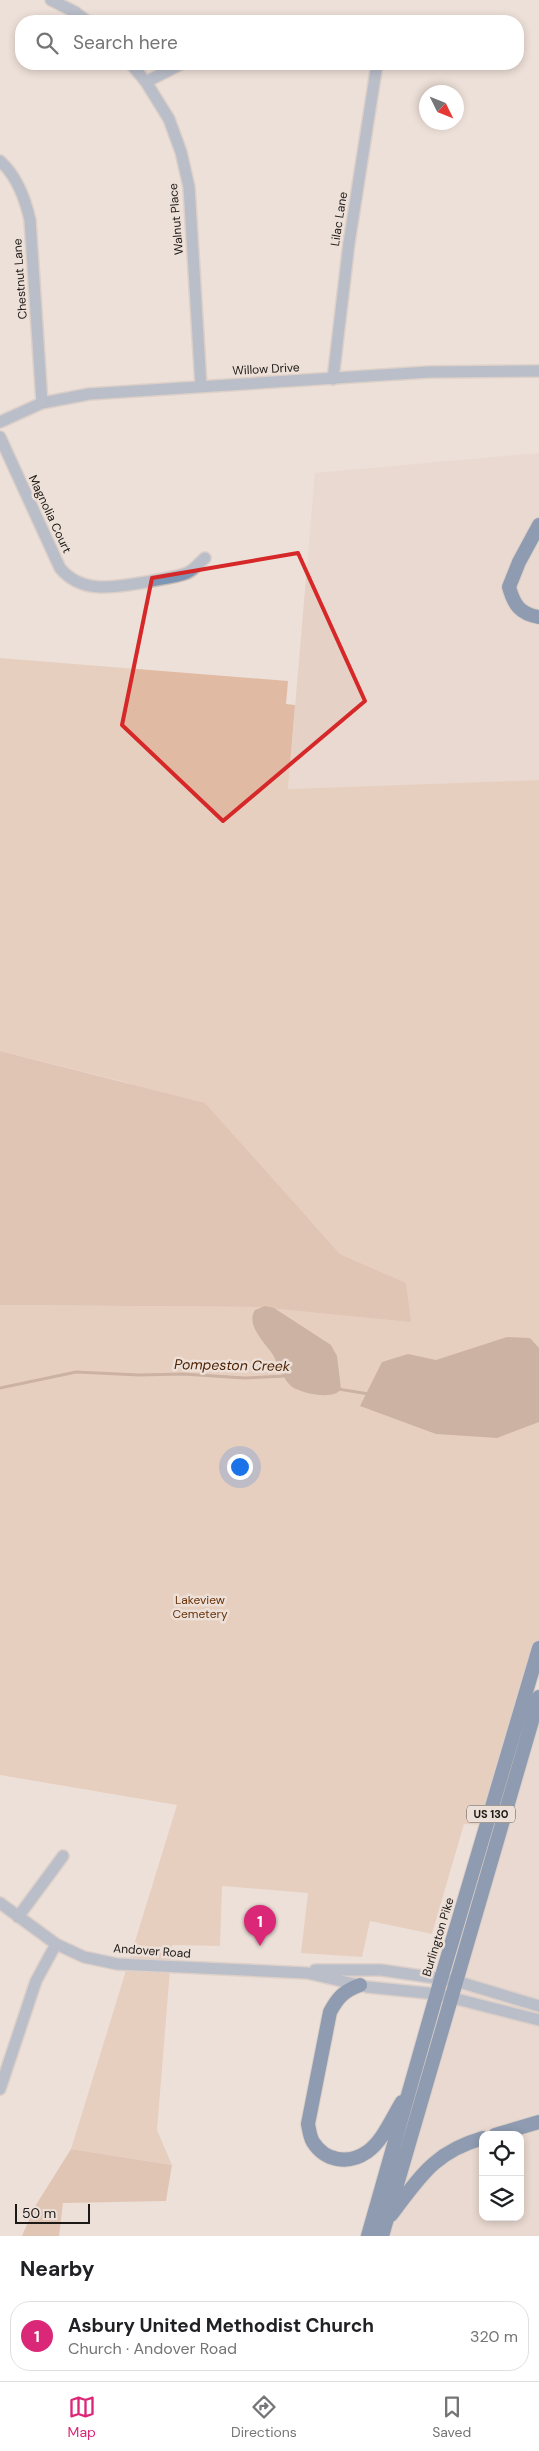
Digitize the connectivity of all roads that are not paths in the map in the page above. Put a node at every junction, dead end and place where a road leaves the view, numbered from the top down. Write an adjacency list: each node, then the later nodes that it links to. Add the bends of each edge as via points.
1 (51, 0): 2 (street)
2 (79, 15)
3 (136, 70): 6 (street, Walnut Place)
4 (169, 70): 6 (street)
5 (376, 70): 9 (street, Lilac Lane, via 349,243)
6 (146, 82): 10 (street, Walnut Place, via 169,119 181,152 188,187)
7 (0, 161): 11 (street, Chestnut Lane, via 22,194 30,220)
8 (539, 371): 9 (street, Willow Drive, via 429,372)
9 (333, 379): 10 (street, Willow Drive)
10 (200, 386): 11 (street, Willow Drive, via 89,394)
11 (42, 403): 12 (street, Willow Drive)
12 (0, 422)
13 (0, 437): 15 (street, Magnolia Court, via 60,568 81,584 105,589 173,577 189,572)
14 (539, 525): 16 (highway, via 518,562 509,588 519,610)
15 (205, 558)
16 (539, 616)
17 (539, 1648): 24 (highway, Burlington Pike / US 130)
18 (539, 1697): 25 (highway, US 130)
19 (63, 1856): 21 (street)
20 (0, 1903): 21 (street, Andover Road)
21 (18, 1917): 22 (street, Andover Road)
22 (56, 1944): 23 (street, Andover Road, via 84,1957 117,1964); 32 (street, via 36,1981)
23 (288, 1971): 24 (street, Andover Road, via 381,1970); 26 (street, Andover Road)
24 (441, 1979): 25 (street, Andover Road); 27 (highway, Burlington Pike / US 130)
25 (456, 1981): 28 (highway, US 130); 29 (street, Andover Road)
26 (360, 1985): 27 (street, Andover Road); 31 (highway, via 339,1997 330,2012 308,2124 312,2141 324,2156 338,2160 367,2152 379,2139)
27 (437, 1994): 28 (street, Andover Road); 31 (highway, Burlington Pike / US 130)
28 (451, 1998): 30 (street, Andover Road); 36 (highway, US 130)
29 (539, 2006)
30 (539, 2020)
31 (411, 2088): 37 (highway, Burlington Pike / US 130)
32 (0, 2089)
33 (539, 2122): 34 (highway)
34 (508, 2131)
35 (479, 2139): 36 (highway, via 464,2144 434,2162)
36 (386, 2221): 38 (highway, US 130)
37 (368, 2236)
38 (382, 2236)

